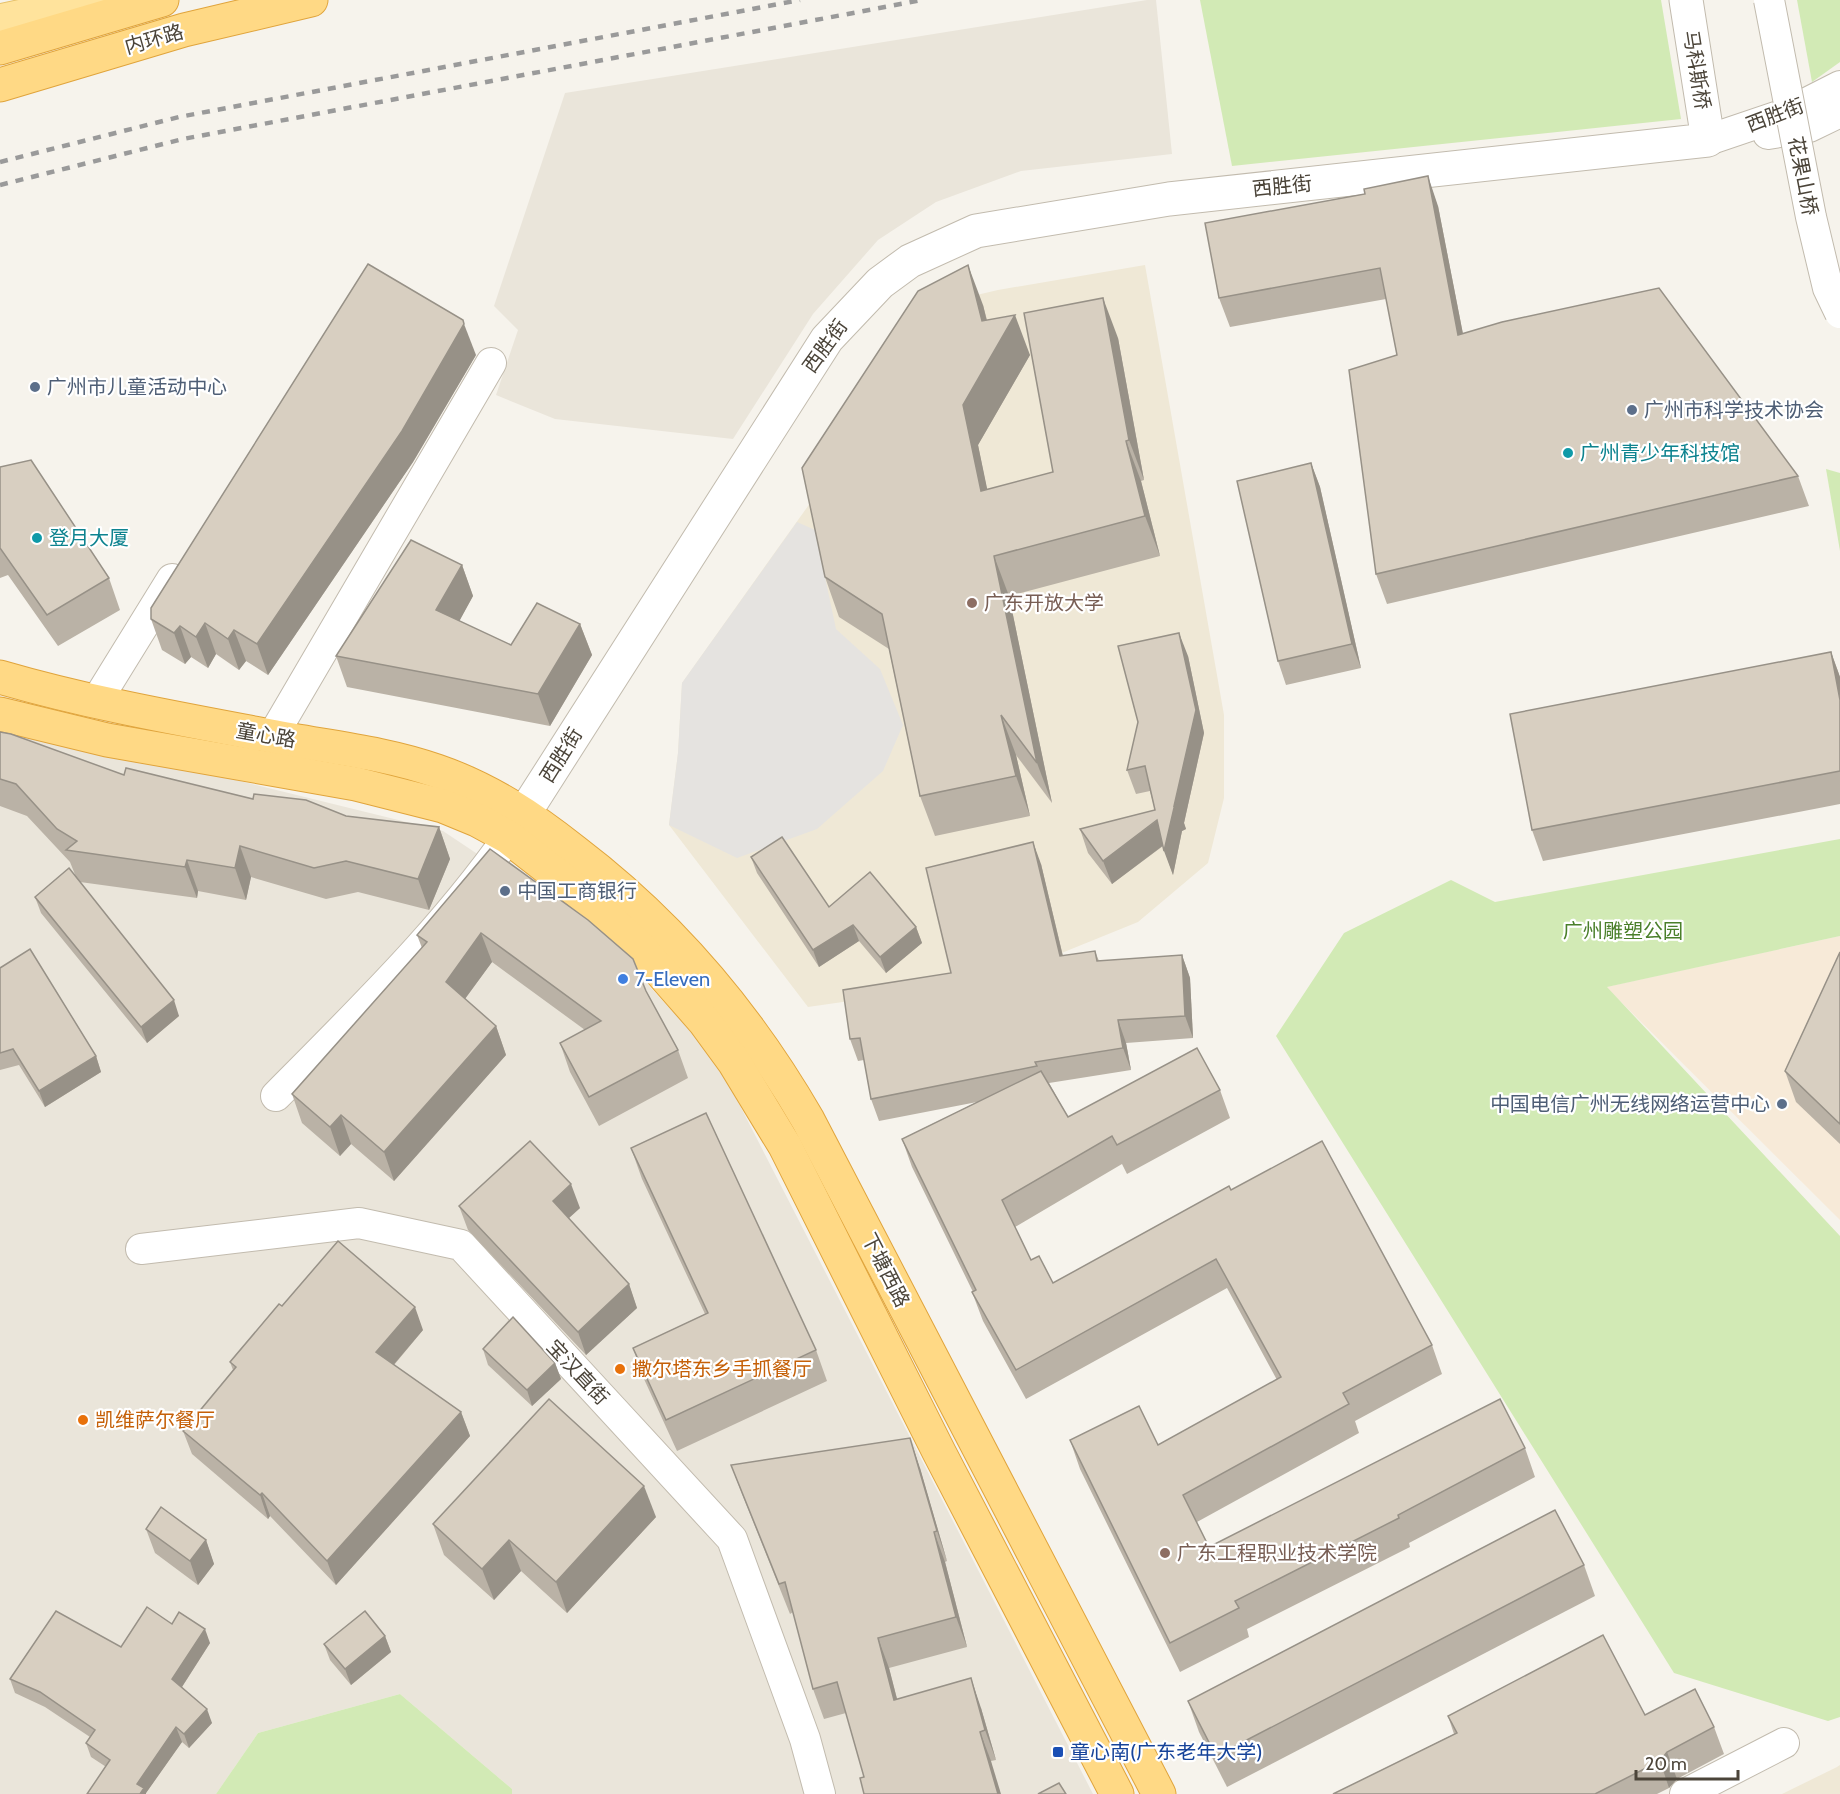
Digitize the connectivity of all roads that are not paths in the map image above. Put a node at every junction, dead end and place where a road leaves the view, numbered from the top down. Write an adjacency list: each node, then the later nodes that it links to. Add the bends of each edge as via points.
1 (95, 0): 6 (main road)
2 (162, 0): 7 (highway, 内环路)
3 (311, 0): 8 (highway, 内环路, via 184,30)
4 (1686, 0): 11 (street, 马科斯桥)
5 (1769, 0): 12 (street, 花果山桥, bridge, via 1811,217 1828,288)
6 (0, 21)
7 (0, 48)
8 (0, 85)
9 (1840, 86): 11 (street, 西胜街, via 1785,114)
10 (1840, 112): 11 (street, 西胜街, via 1785,133)
11 (1708, 140): 19 (street, 西胜街, via 1245,190 1076,213 976,231 910,261 880,283 827,339)
12 (1840, 314)
13 (491, 363): 18 (street)
14 (184, 561): 16 (street)
15 (0, 677): 16 (highway, 童心路)
16 (96, 702): 18 (highway, 童心路)
17 (0, 714): 19 (highway, 童心路, via 107,740 356,784)
18 (272, 737): 19 (highway, 童心路, via 339,747 435,770 472,784)
19 (517, 825): 20 (street, 西胜街, via 471,886 379,992); 24 (highway, 下塘西路, via 581,894 640,948 734,1062 785,1146); 25 (highway, 下塘西路, via 602,872 663,928 712,981 781,1072)
20 (276, 1096)
21 (141, 1249): 23 (street, 宝汉直街, via 359,1223 461,1245 732,1539 805,1739)
22 (1784, 1743): 26 (street)
23 (820, 1794)
24 (1117, 1794)
25 (1159, 1794)
26 (1685, 1794)

